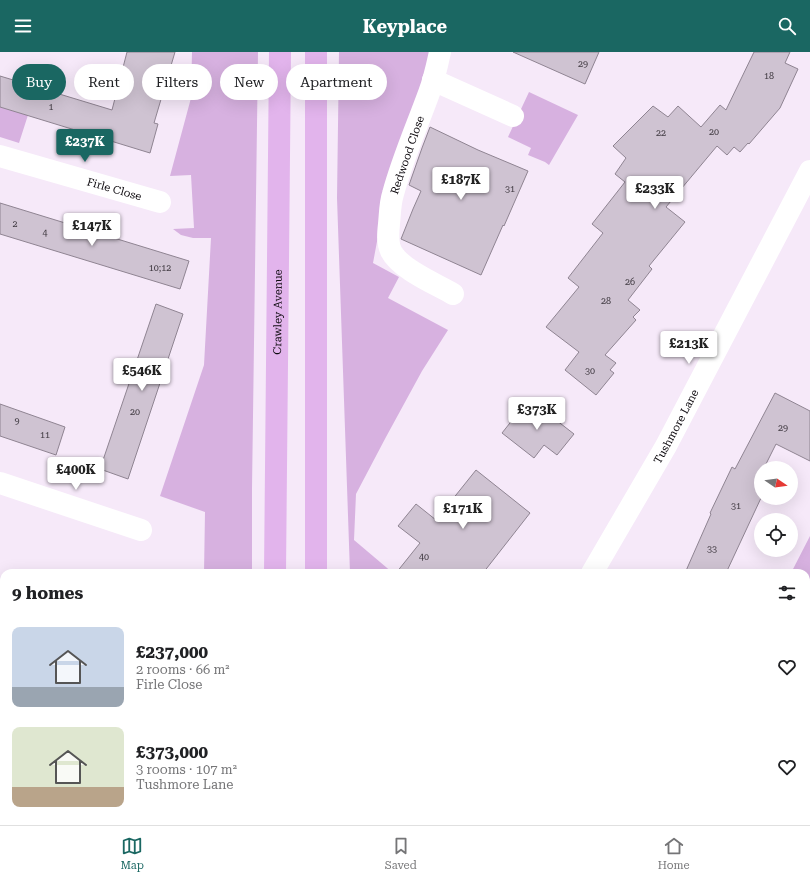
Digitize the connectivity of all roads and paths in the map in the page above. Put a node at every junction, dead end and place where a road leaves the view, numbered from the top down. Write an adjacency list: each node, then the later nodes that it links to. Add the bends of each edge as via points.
1 (280, 52): 12 (main road, Crawley Avenue)
2 (316, 52): 13 (main road)
3 (440, 52): 4 (street, Redwood Close)
4 (433, 80): 5 (street); 9 (street, Redwood Close, via 393,194 388,241 391,251 401,263)
5 (513, 116)
6 (0, 156): 8 (street, Firle Close)
7 (810, 171): 14 (street, Tushmore Lane, via 666,446)
8 (160, 202)
9 (453, 294)
10 (0, 483): 11 (street)
11 (141, 530)
12 (275, 569)
13 (316, 569)
14 (594, 569)

